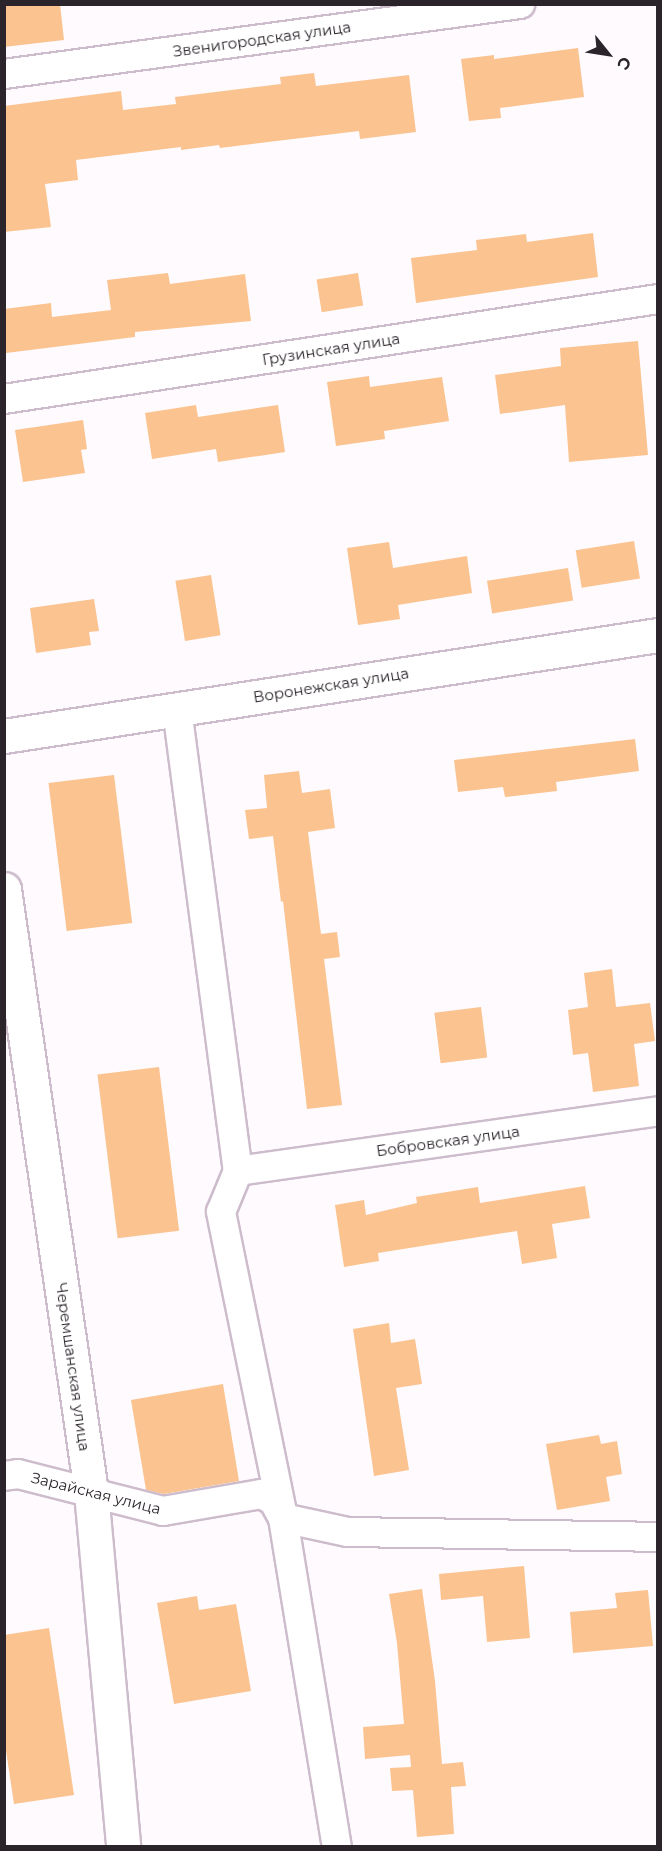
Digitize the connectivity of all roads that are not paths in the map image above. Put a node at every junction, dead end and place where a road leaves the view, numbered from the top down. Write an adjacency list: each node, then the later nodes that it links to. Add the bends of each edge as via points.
1 (520, 4): 2 (street, Звенигородская улица)
2 (4, 74)
3 (657, 299): 4 (street, Грузинская улица)
4 (4, 399)
5 (657, 635): 6 (street, Воронежская улица)
6 (177, 709): 7 (street, Воронежская улица); 10 (street)
7 (4, 736)
8 (4, 889): 12 (street, Черемшанская улица)
9 (657, 1111): 10 (street, Бобровская улица)
10 (238, 1171): 13 (street, via 221,1212)
11 (4, 1476): 12 (street, Зарайская улица, via 18,1474)
12 (91, 1492): 13 (street, Зарайская улица, via 163,1511 261,1494 273,1500); 15 (street, Черемшанская улица)
13 (283, 1518): 14 (street, via 348,1532); 16 (street)
14 (657, 1537)
15 (123, 1846)
16 (337, 1846)

